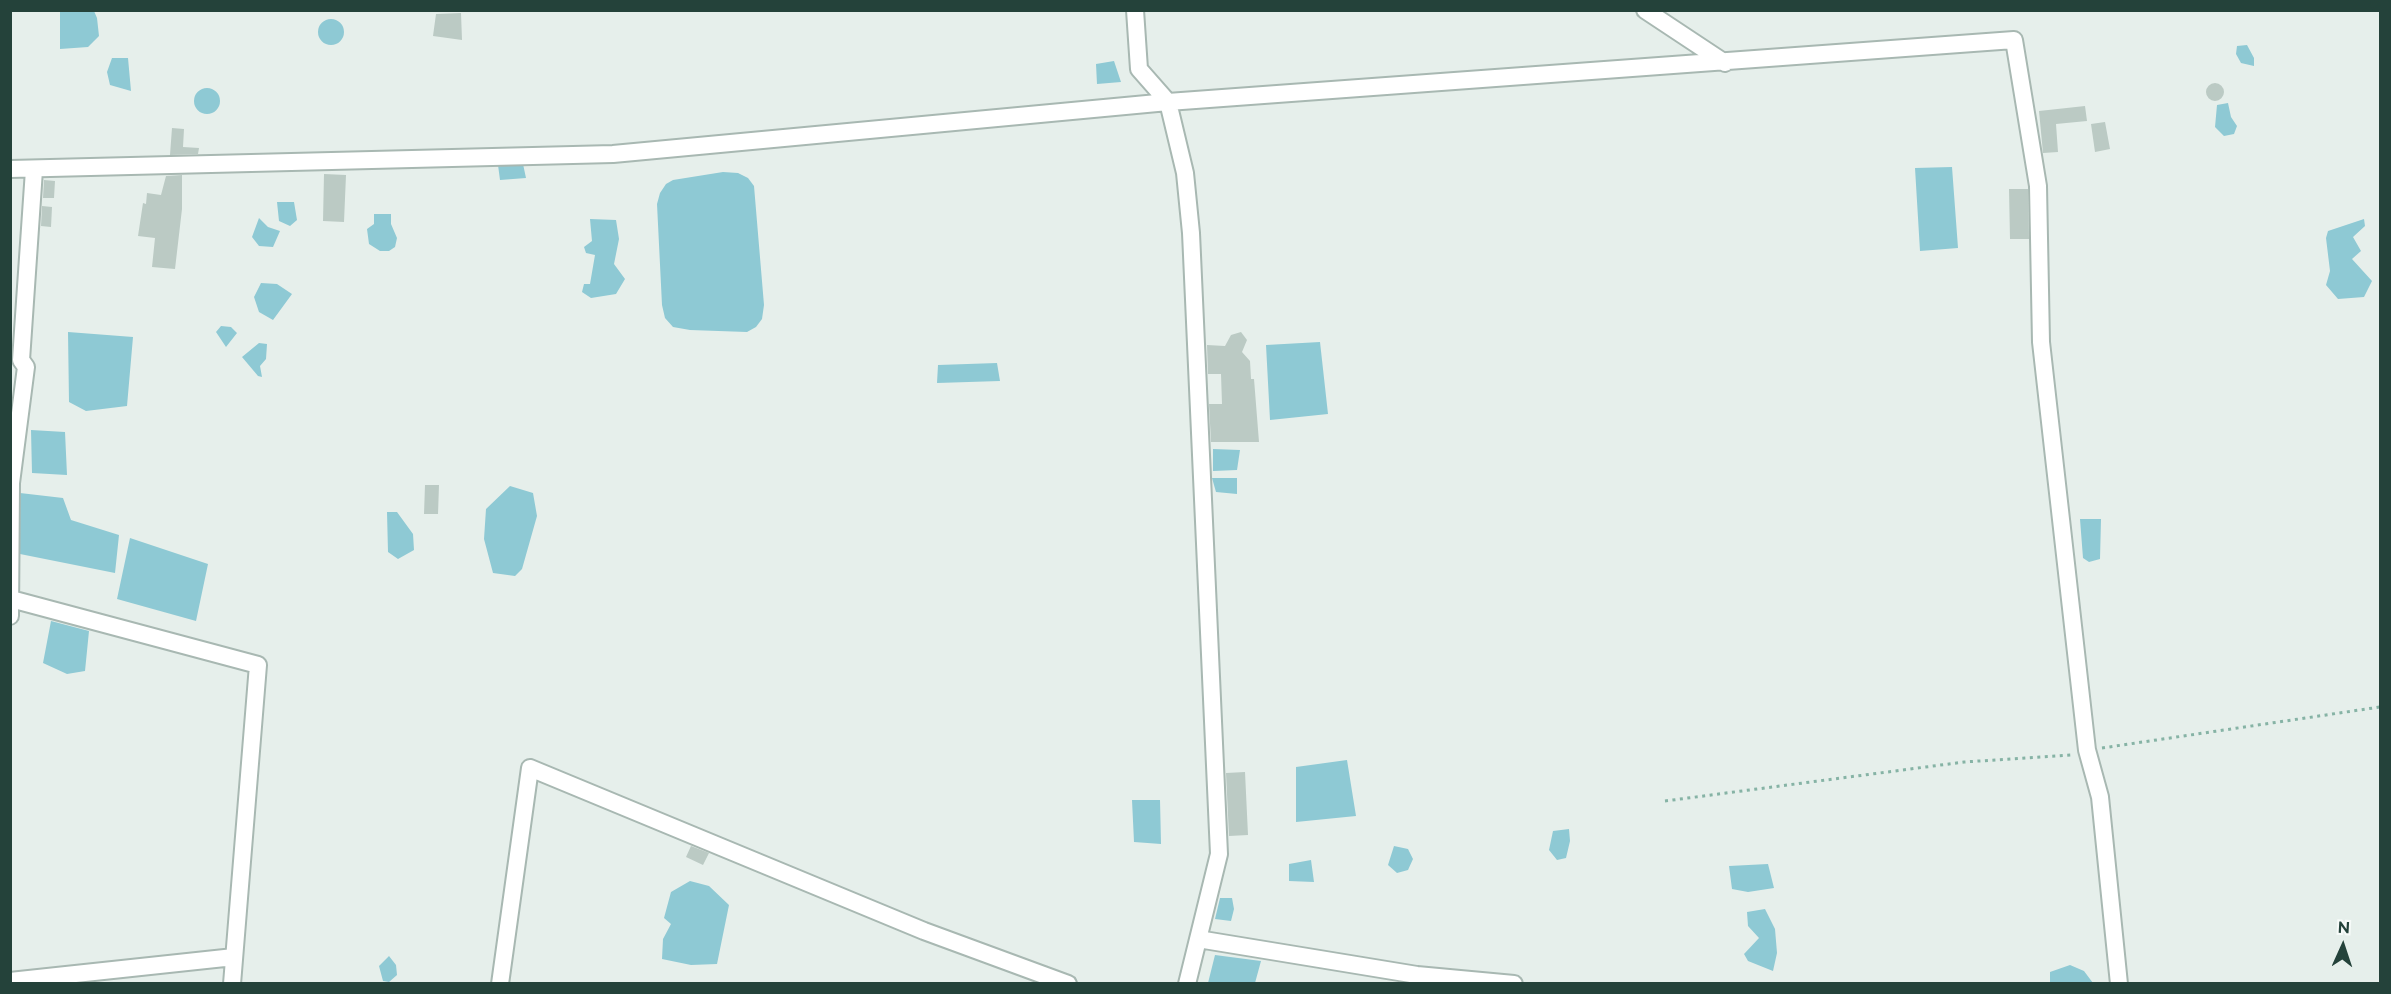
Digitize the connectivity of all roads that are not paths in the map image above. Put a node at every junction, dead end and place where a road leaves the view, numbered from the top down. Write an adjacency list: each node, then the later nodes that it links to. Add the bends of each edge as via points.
1 (1136, 10): 4 (street, via 1139,69)
2 (1645, 10): 3 (street)
3 (1725, 63): 4 (street); 18 (street, via 2014,40 2038,186 2041,342 2086,750 2100,797)
4 (1168, 102): 6 (street, via 614,154); 9 (street, via 1185,172 1191,233 1219,854)
5 (10, 169): 6 (street)
6 (34, 170): 7 (street, via 21,360 26,367 11,483)
7 (11, 599): 8 (street); 10 (street, via 258,665)
8 (10, 616)
9 (1198, 939): 11 (street); 17 (street)
10 (234, 957): 12 (street); 14 (street)
11 (1417, 979): 13 (street)
12 (10, 981)
13 (1510, 983)
14 (232, 984)
15 (500, 984): 16 (street, via 530,768 924,931)
16 (1068, 984)
17 (1187, 984)
18 (2119, 984)

